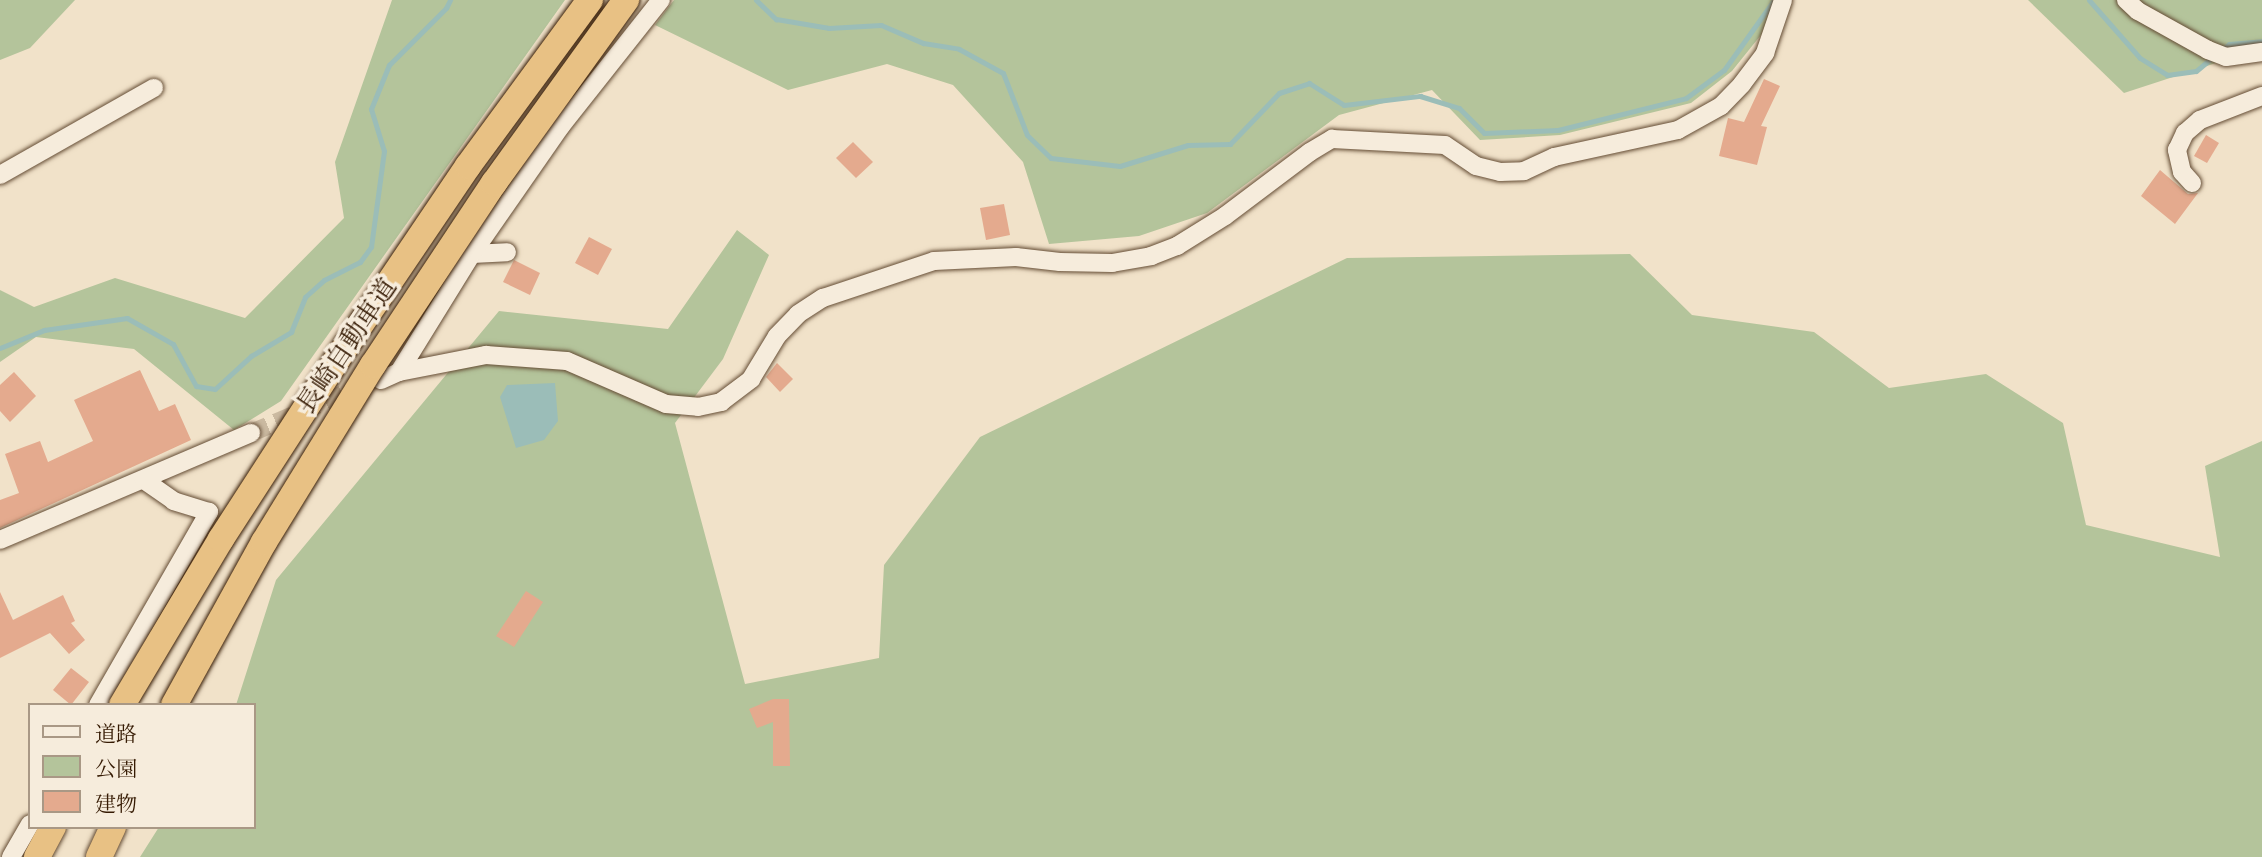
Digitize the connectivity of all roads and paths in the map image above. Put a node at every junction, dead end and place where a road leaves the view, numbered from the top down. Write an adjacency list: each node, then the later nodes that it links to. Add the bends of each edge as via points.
1 (590, 0): 19 (highway, 長崎自動車道, bridge, via 468,166 336,361 221,539)
2 (626, 0): 20 (highway, 長崎自動車道, bridge, via 494,183 373,365 264,542)
3 (661, 0): 12 (street, via 561,126)
4 (2126, 0): 6 (street, via 2138,11 2226,57)
5 (1782, 1): 13 (street, via 1765,53 1742,84 1721,106 1678,130 1554,157 1524,170 1500,172 1476,166 1445,145 1332,139 1225,216 1177,246 1151,256 1112,262 1016,257 934,261 823,298 798,314 751,379 721,402 698,407 666,404 567,361 486,355)
6 (2262, 52)
7 (154, 88): 9 (street)
8 (2262, 96): 10 (street, via 2200,120 2185,133 2176,150 2182,172)
9 (0, 175)
10 (2192, 183)
11 (507, 252): 12 (street)
12 (472, 254): 13 (street)
13 (399, 372): 14 (street)
14 (381, 380)
15 (251, 433): 16 (street)
16 (144, 480): 17 (street); 18 (street, via 174,501 209,512)
17 (0, 540)
18 (99, 703)
19 (123, 703)
20 (175, 703)
21 (28, 827): 24 (street)
22 (52, 829): 25 (highway)
23 (112, 829): 26 (highway)
24 (11, 857)
25 (37, 857)
26 (99, 857)

